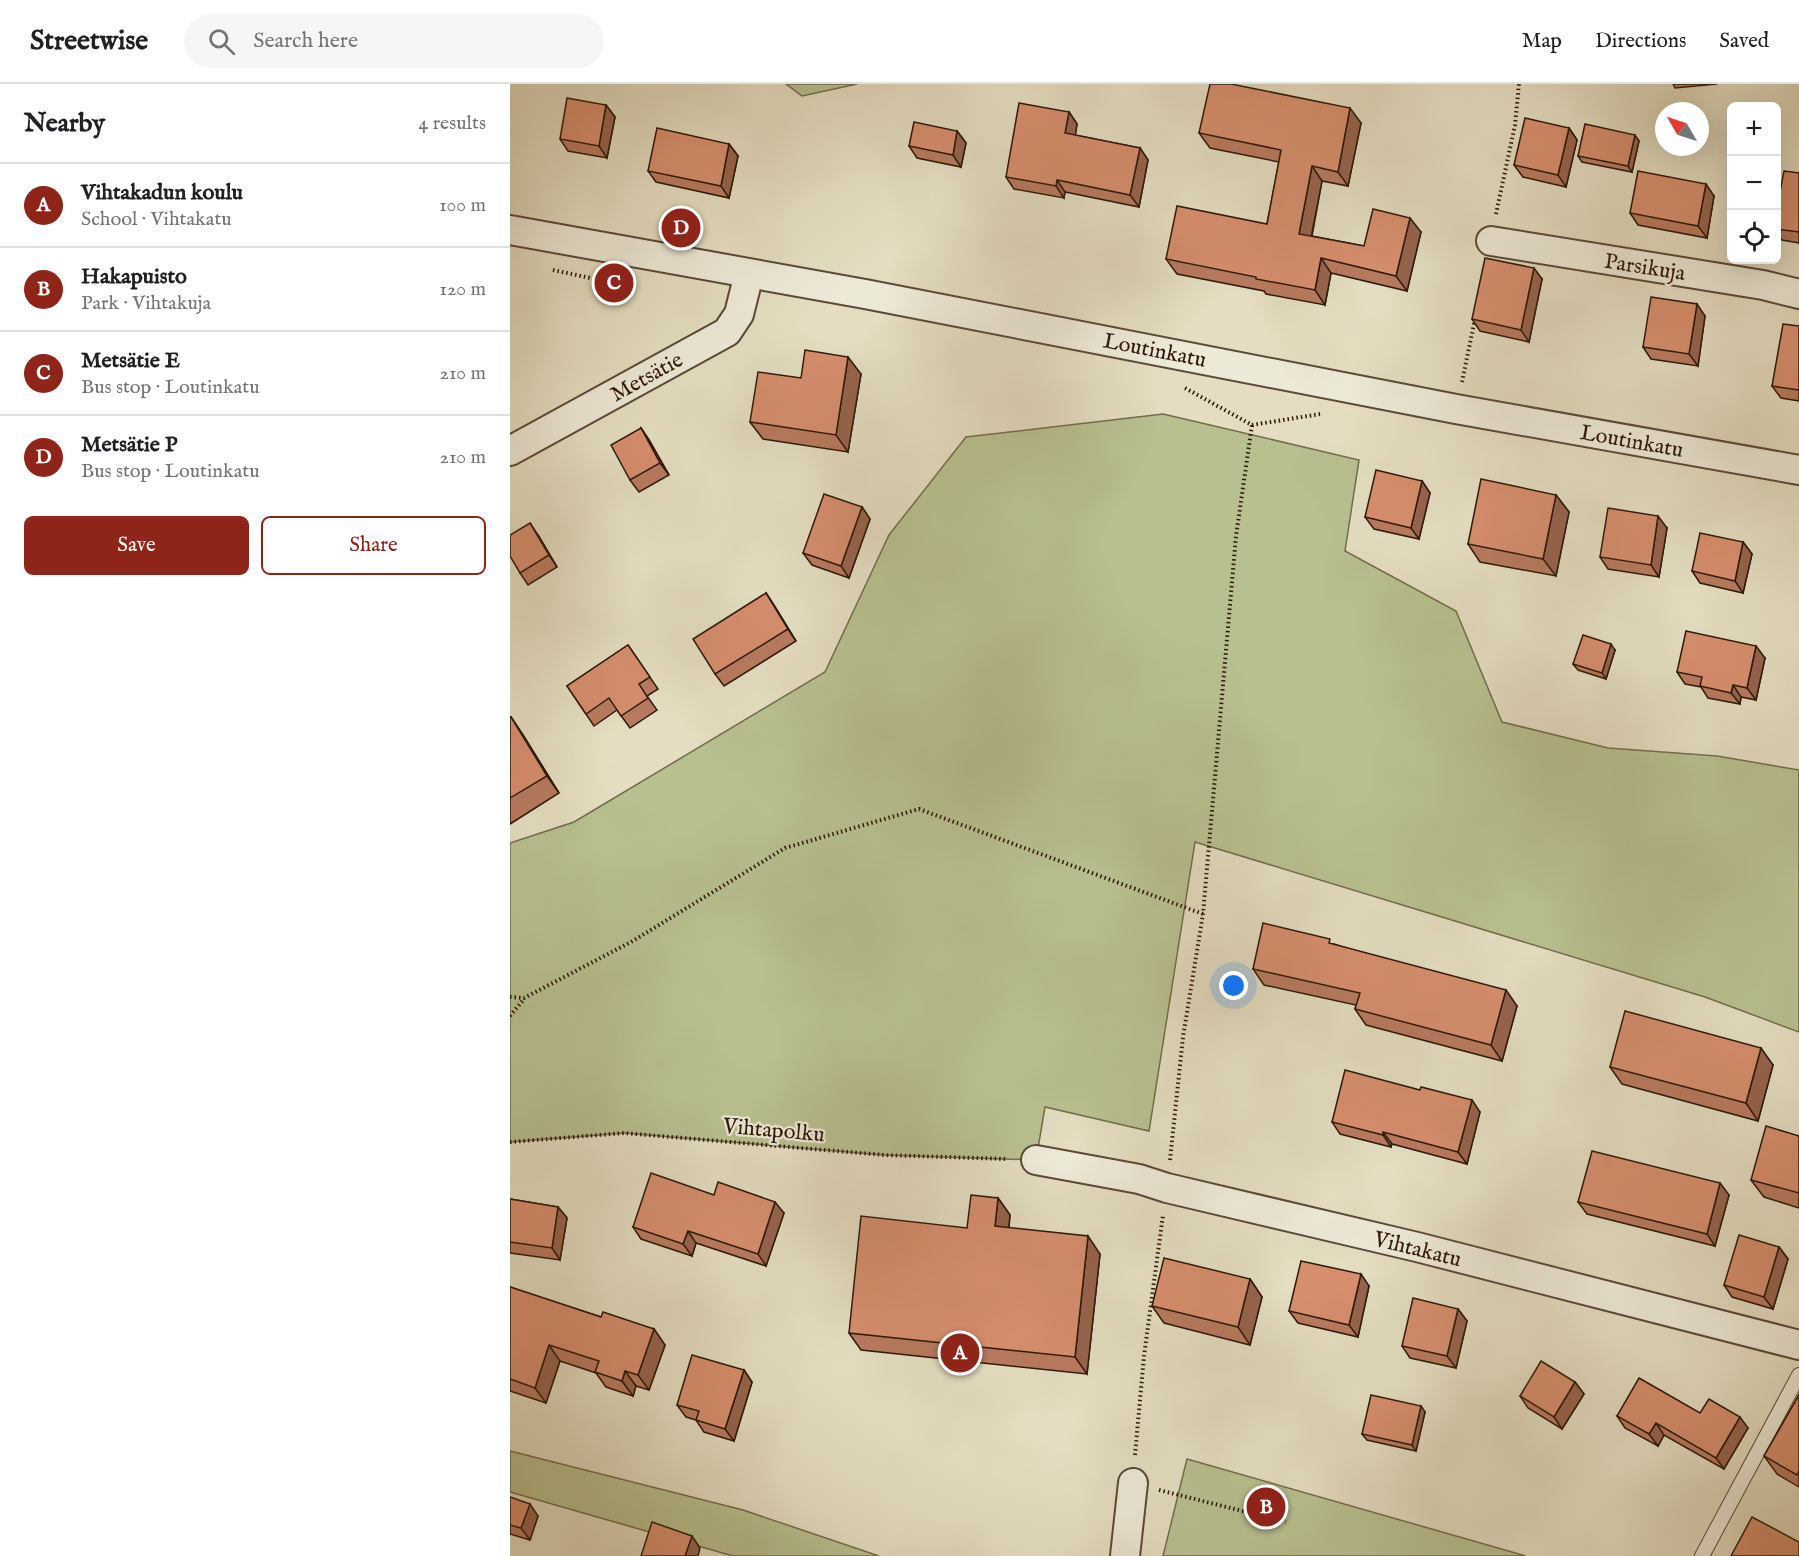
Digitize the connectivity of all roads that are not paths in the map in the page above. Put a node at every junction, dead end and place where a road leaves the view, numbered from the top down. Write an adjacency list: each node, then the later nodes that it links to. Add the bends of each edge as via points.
1 (510, 231): 3 (street, Loutinkatu)
2 (1491, 241): 4 (street, Parsikuja)
3 (749, 274): 5 (street, Metsätie, via 739,314 727,332); 6 (street, Loutinkatu)
4 (1799, 294)
5 (510, 451)
6 (1799, 470)
7 (1036, 1160): 8 (street, Vihtakatu, via 1139,1179)
8 (1799, 1346)
9 (1799, 1375): 12 (lane)
10 (1133, 1483): 11 (street)
11 (1125, 1556)
12 (1702, 1556)

